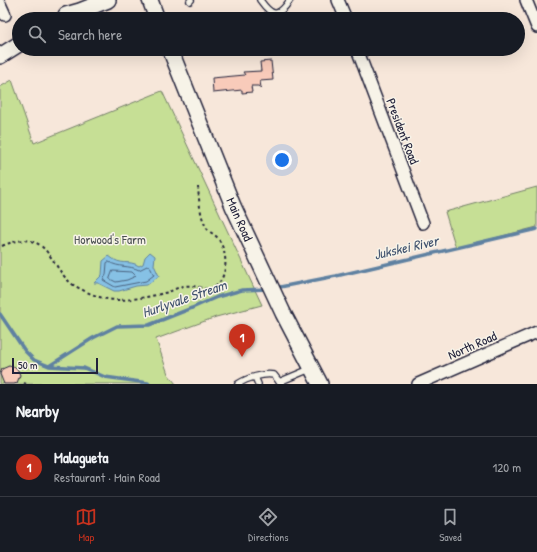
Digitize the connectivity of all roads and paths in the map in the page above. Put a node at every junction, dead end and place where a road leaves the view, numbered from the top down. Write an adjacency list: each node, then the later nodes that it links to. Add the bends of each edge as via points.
1 (94, 0): 10 (main road)
2 (108, 0): 11 (main road)
3 (143, 0): 12 (main road)
4 (150, 0): 13 (main road)
5 (260, 0): 14 (lane, via 267,10)
6 (290, 0): 15 (lane)
7 (338, 0): 16 (street)
8 (526, 0): 18 (street)
9 (0, 4): 17 (street)
10 (72, 12)
11 (77, 12)
12 (154, 12)
13 (155, 12)
14 (272, 12)
15 (280, 12)
16 (343, 12)
17 (5, 15)
18 (537, 27)
19 (12, 48): 20 (main road)
20 (0, 56)
21 (173, 56): 27 (main road, Main Road, via 233,206)
22 (360, 56): 24 (street, President Road)
23 (198, 187): 25 (path, via 204,222 209,232 218,238 225,256 225,272 221,281 211,290 182,286 141,298 104,299 71,284 40,245 25,240)
24 (423, 223)
25 (2, 246)
26 (537, 332): 33 (street, North Road)
27 (312, 368): 29 (lane); 32 (main road, Main Road)
28 (255, 377): 29 (lane, via 274,375); 30 (lane); 31 (lane)
29 (280, 383)
30 (238, 384)
31 (258, 384)
32 (320, 384)
33 (418, 384)

